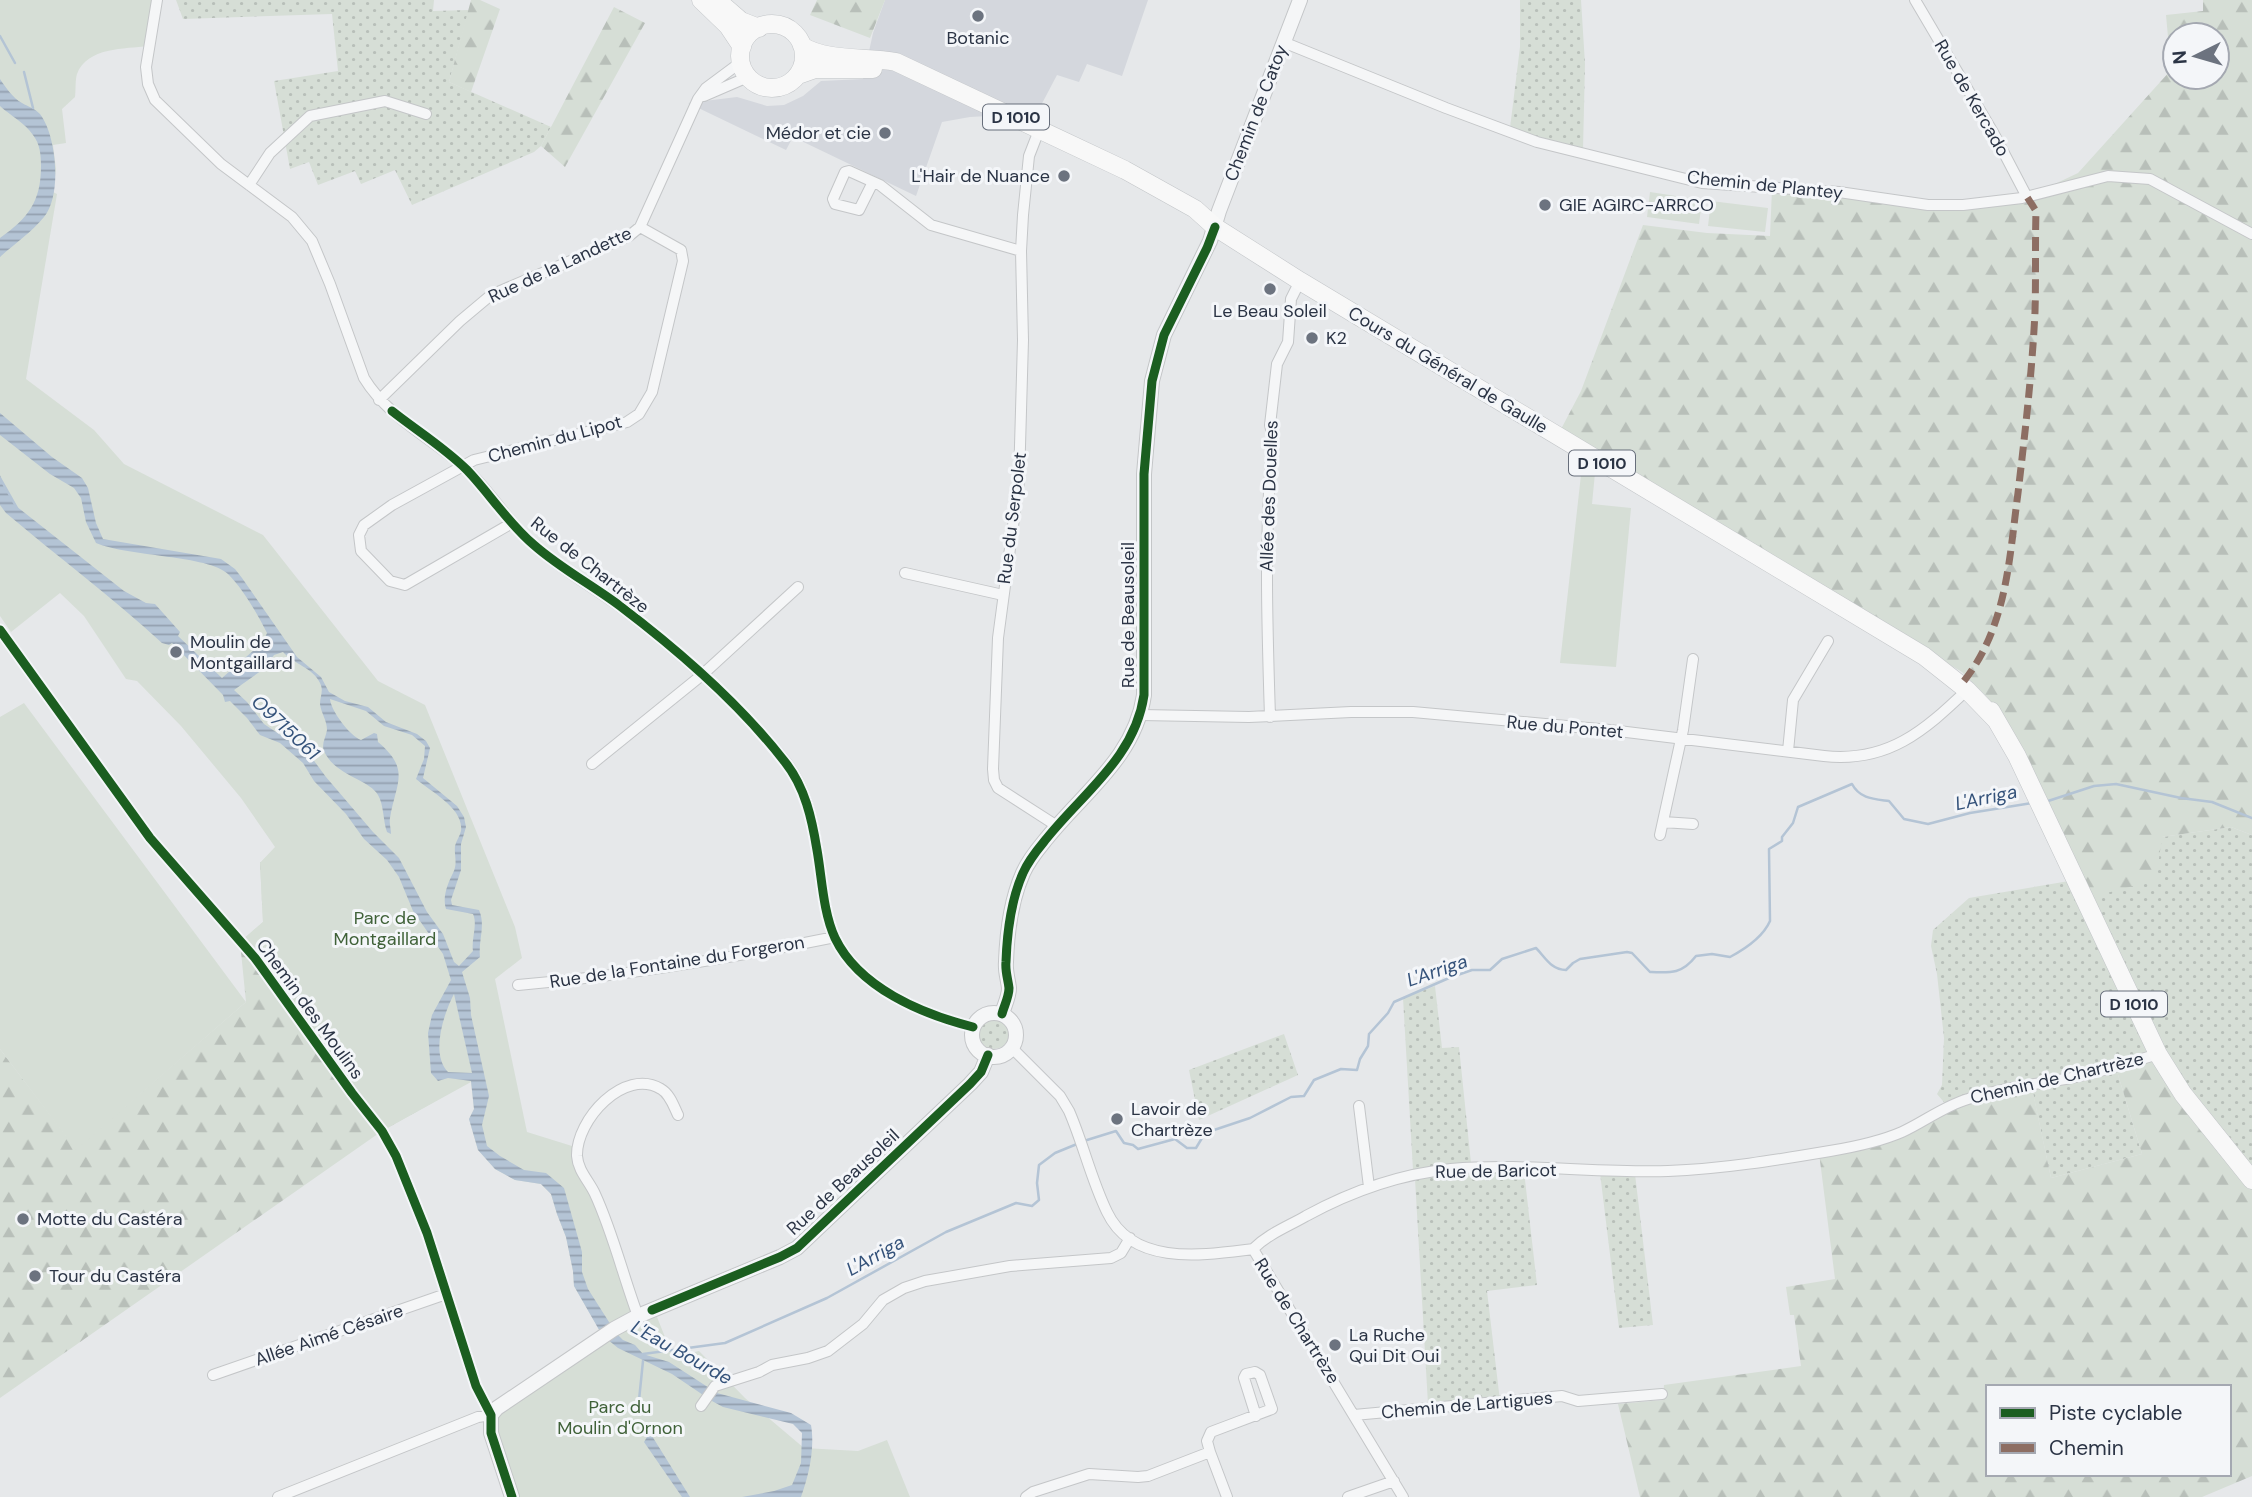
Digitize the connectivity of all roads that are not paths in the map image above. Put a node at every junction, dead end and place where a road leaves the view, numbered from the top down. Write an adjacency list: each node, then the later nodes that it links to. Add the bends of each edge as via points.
1 (157, 0): 15 (street, Rue de Chartrèze, via 146,67 155,100)
2 (701, 0): 9 (main road, via 727,26)
3 (717, 0): 6 (main road, via 741,21)
4 (1300, 0): 7 (street, Chemin de Catoy)
5 (1915, 0): 16 (street, Rue de Kercado)
6 (759, 28): 8 (main road, via 773,24 787,28); 9 (main road, via 746,39)
7 (1283, 41): 16 (street, Chemin de Plantey, via 1537,142 1702,183 1839,192 1928,205); 18 (street, Chemin de Catoy)
8 (802, 46): 10 (main road); 13 (main road, Cours du Général de Gaulle / D 1010, via 817,54 896,62)
9 (744, 62): 10 (main road, via 764,87 783,86); 11 (street, Rue de la Landette, via 706,88); 11 (street, via 723,86)
10 (797, 75): 13 (main road, Cours du Général de Gaulle / D 1010, via 815,69 894,72)
11 (698, 99): 17 (street, Rue de la Landette)
12 (426, 114): 15 (street, via 385,101 310,116 270,153)
13 (1031, 130): 18 (main road, Cours du Général de Gaulle / D 1010); 18 (main road, Cours du Général de Gaulle / D 1010, via 1125,170 1195,209); 20 (street, Rue du Serpolet)
14 (873, 182): 20 (street, via 931,225)
15 (249, 185): 22 (street, Rue de Chartrèze, via 292,217 312,241 363,378)
16 (2027, 197): 19 (street, Chemin de Plantey, via 2108,176 2150,179)
17 (640, 227): 22 (street, Rue de la Landette, via 629,236 491,295); 23 (street, Chemin du Lipot, via 681,250 683,261 652,392 639,414 627,422 474,460)
18 (1215, 227): 21 (main road, Cours du Général de Gaulle / D 1010); 38 (street, Rue de Beausoleil, via 1164,335 1152,381 1144,474)
19 (2252, 234)
20 (1021, 251): 27 (street, Rue du Serpolet, via 1019,481)
21 (1300, 281): 33 (main road, Cours du Général de Gaulle / D 1010); 39 (street, Allée des Douelles, via 1291,299 1288,342 1277,363 1270,425 1266,611)
22 (379, 400): 23 (street, Rue de Chartrèze)
23 (464, 467): 24 (street, Rue de Chartrèze); 24 (street, via 363,525 359,535 362,551 390,581 405,585)
24 (512, 523): 35 (street, Rue de Chartrèze)
25 (910, 578): 27 (street)
26 (797, 587): 35 (street, via 784,591)
27 (1003, 595): 46 (street, Rue du Serpolet, via 994,780 998,788)
28 (0, 630): 62 (street, Chemin des Moulins, via 149,838 255,958 382,1131 411,1193)
29 (1828, 641): 30 (street)
30 (1822, 652): 31 (street); 42 (street, via 1793,700)
31 (1833, 658)
32 (1693, 659): 36 (street)
33 (1934, 662): 37 (main road, Cours du Général de Gaulle / D 1010); 40 (main road, Cours du Général de Gaulle / D 1010, via 1979,694)
34 (1677, 674): 36 (street)
35 (702, 675): 43 (street); 48 (street, Rue de Chartrèze, via 745,716 802,790 813,823)
36 (1691, 675): 41 (street)
37 (1967, 690): 40 (main road, Cours du Général de Gaulle / D 1010); 42 (street, Rue du Pontet, via 1926,728 1878,751 1835,757)
38 (1141, 715): 39 (street, Rue du Pontet); 46 (street, Rue de Beausoleil, via 1115,764)
39 (1270, 716): 41 (street, Rue du Pontet, via 1389,711)
40 (1996, 720): 53 (main road, Cours du Général de Gaulle / D 1010)
41 (1679, 739): 42 (street, Rue du Pontet); 44 (street)
42 (1788, 751)
43 (592, 764)
44 (1663, 822): 45 (street); 47 (street)
45 (1693, 824)
46 (1057, 826): 50 (street, Rue de Beausoleil, via 1028,862 1016,894 1008,931 1008,994)
47 (1660, 835)
48 (835, 937): 49 (street, Rue de la Fontaine du Forgeron, via 752,954); 51 (street, Rue de Chartrèze, via 870,981 912,1004)
49 (518, 985)
50 (1002, 1014): 51 (street, via 988,1013); 52 (street, via 1015,1029)
51 (973, 1027): 54 (street, via 975,1045)
52 (1012, 1048): 54 (street, via 1002,1055); 60 (street, Rue de Chartrèze, via 1060,1097 1081,1138 1107,1211)
53 (2158, 1054): 57 (street, Chemin de Chartrèze, via 2116,1068 1965,1100 1879,1140); 58 (main road, D 1010, via 2183,1094)
54 (988, 1055): 63 (street, Rue de Beausoleil, via 970,1084 797,1248)
55 (1359, 1106): 59 (street)
56 (678, 1115): 63 (street, via 660,1088 625,1088 597,1107 577,1151)
57 (1757, 1162): 59 (street, Rue de Baricot, via 1639,1172 1450,1169)
58 (2252, 1180)
59 (1370, 1187): 61 (street, Rue de Baricot, via 1277,1230)
60 (1130, 1238): 61 (street, Rue de Chartrèze, via 1157,1251 1179,1254); 66 (street, via 1121,1253 1111,1258 1010,1266 904,1288 883,1300 863,1324 828,1351 715,1386)
61 (1252, 1250): 68 (street, Rue de Chartrèze)
62 (446, 1294): 64 (street, Allée Aimé Césaire); 67 (street, Chemin des Moulins, via 476,1386)
63 (638, 1316): 67 (street, Rue de Beausoleil, via 596,1340)
64 (213, 1376)
65 (1662, 1394): 68 (street, Chemin de Lartigues, via 1578,1401 1563,1396)
66 (701, 1406)
67 (491, 1415): 72 (street); 73 (street, via 491,1433)
68 (1354, 1415): 71 (street, Rue de Chartrèze)
69 (1255, 1416): 70 (street, via 1211,1432 1207,1441)
70 (1210, 1452): 74 (street, via 1148,1476 1088,1474); 75 (street)
71 (1394, 1480): 76 (street); 77 (street, Rue de Chartrèze)
72 (278, 1497)
73 (512, 1497)
74 (1026, 1497)
75 (1227, 1497)
76 (1348, 1497)
77 (1403, 1497)

